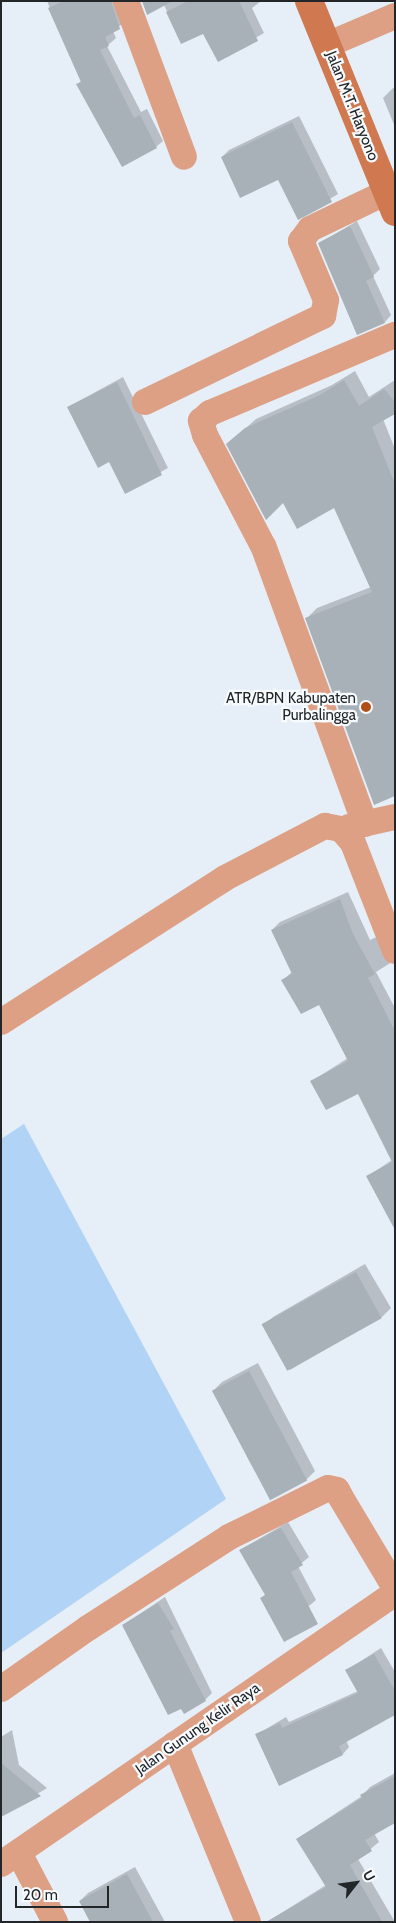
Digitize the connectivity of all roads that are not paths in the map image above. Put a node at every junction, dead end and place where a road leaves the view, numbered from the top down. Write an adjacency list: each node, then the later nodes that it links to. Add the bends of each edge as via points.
1 (126, 1): 5 (street)
2 (309, 1): 4 (main road, Jalan M.T. Haryono)
3 (395, 16): 4 (street)
4 (327, 45): 6 (main road, Jalan M.T. Haryono)
5 (184, 157)
6 (391, 202): 8 (street, via 310,229 301,241 326,300 323,316)
7 (395, 335): 10 (street, via 210,414 201,421 205,435 263,546)
8 (145, 402)
9 (395, 817): 10 (street)
10 (353, 826): 11 (street, via 359,856); 12 (street, via 325,826 225,878)
11 (395, 951)
12 (1, 1022)
13 (395, 1588): 15 (street, via 337,1490 328,1488 230,1537 88,1628)
14 (395, 1593): 16 (street, Jalan Gunung Kelir Raya)
15 (1, 1689)
16 (175, 1744): 17 (street, Jalan Gunung Kelir Raya); 19 (street)
17 (10, 1858): 18 (street)
18 (55, 1922)
19 (248, 1922)

